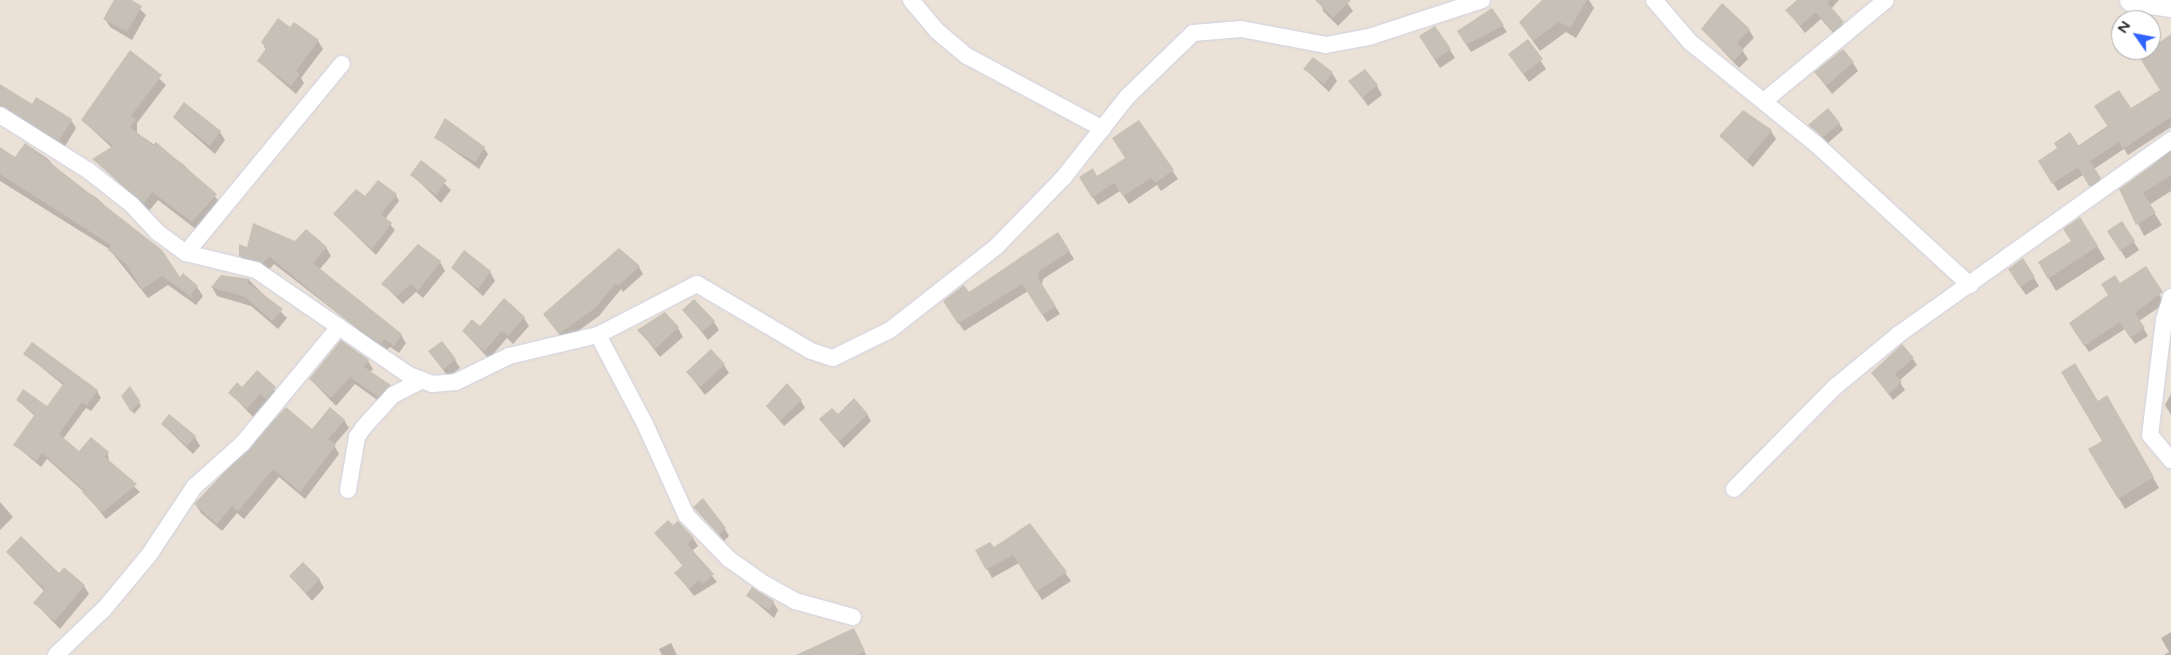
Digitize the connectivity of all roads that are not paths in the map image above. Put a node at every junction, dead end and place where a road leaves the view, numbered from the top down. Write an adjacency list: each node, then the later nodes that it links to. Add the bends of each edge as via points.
1 (912, 0): 10 (street, via 937,31 967,56)
2 (1482, 0): 10 (street, via 1370,37 1326,45 1241,29 1193,33 1127,97)
3 (1654, 0): 8 (street, via 1690,42)
4 (1886, 0): 8 (street)
5 (2131, 0): 6 (main road)
6 (2171, 6)
7 (342, 64): 12 (street)
8 (1764, 101): 13 (street)
9 (0, 116): 12 (street, via 89,170 132,205 157,232)
10 (1103, 129): 16 (street, via 996,247 890,330 833,358 811,351 700,284 663,298)
11 (2171, 140): 13 (street)
12 (186, 253): 15 (street, via 256,270)
13 (1970, 285): 19 (street, via 1836,386)
14 (2171, 297): 18 (street, via 2164,320 2150,435)
15 (339, 326): 17 (street); 22 (street, via 243,443 194,487 149,555 104,609)
16 (598, 335): 17 (street, via 509,356 456,382); 21 (street, via 646,424 686,516 729,559 763,583 795,601)
17 (420, 381): 20 (street, via 393,395 363,428)
18 (2171, 460)
19 (1734, 489)
20 (348, 490)
21 (853, 617)
22 (56, 655)

